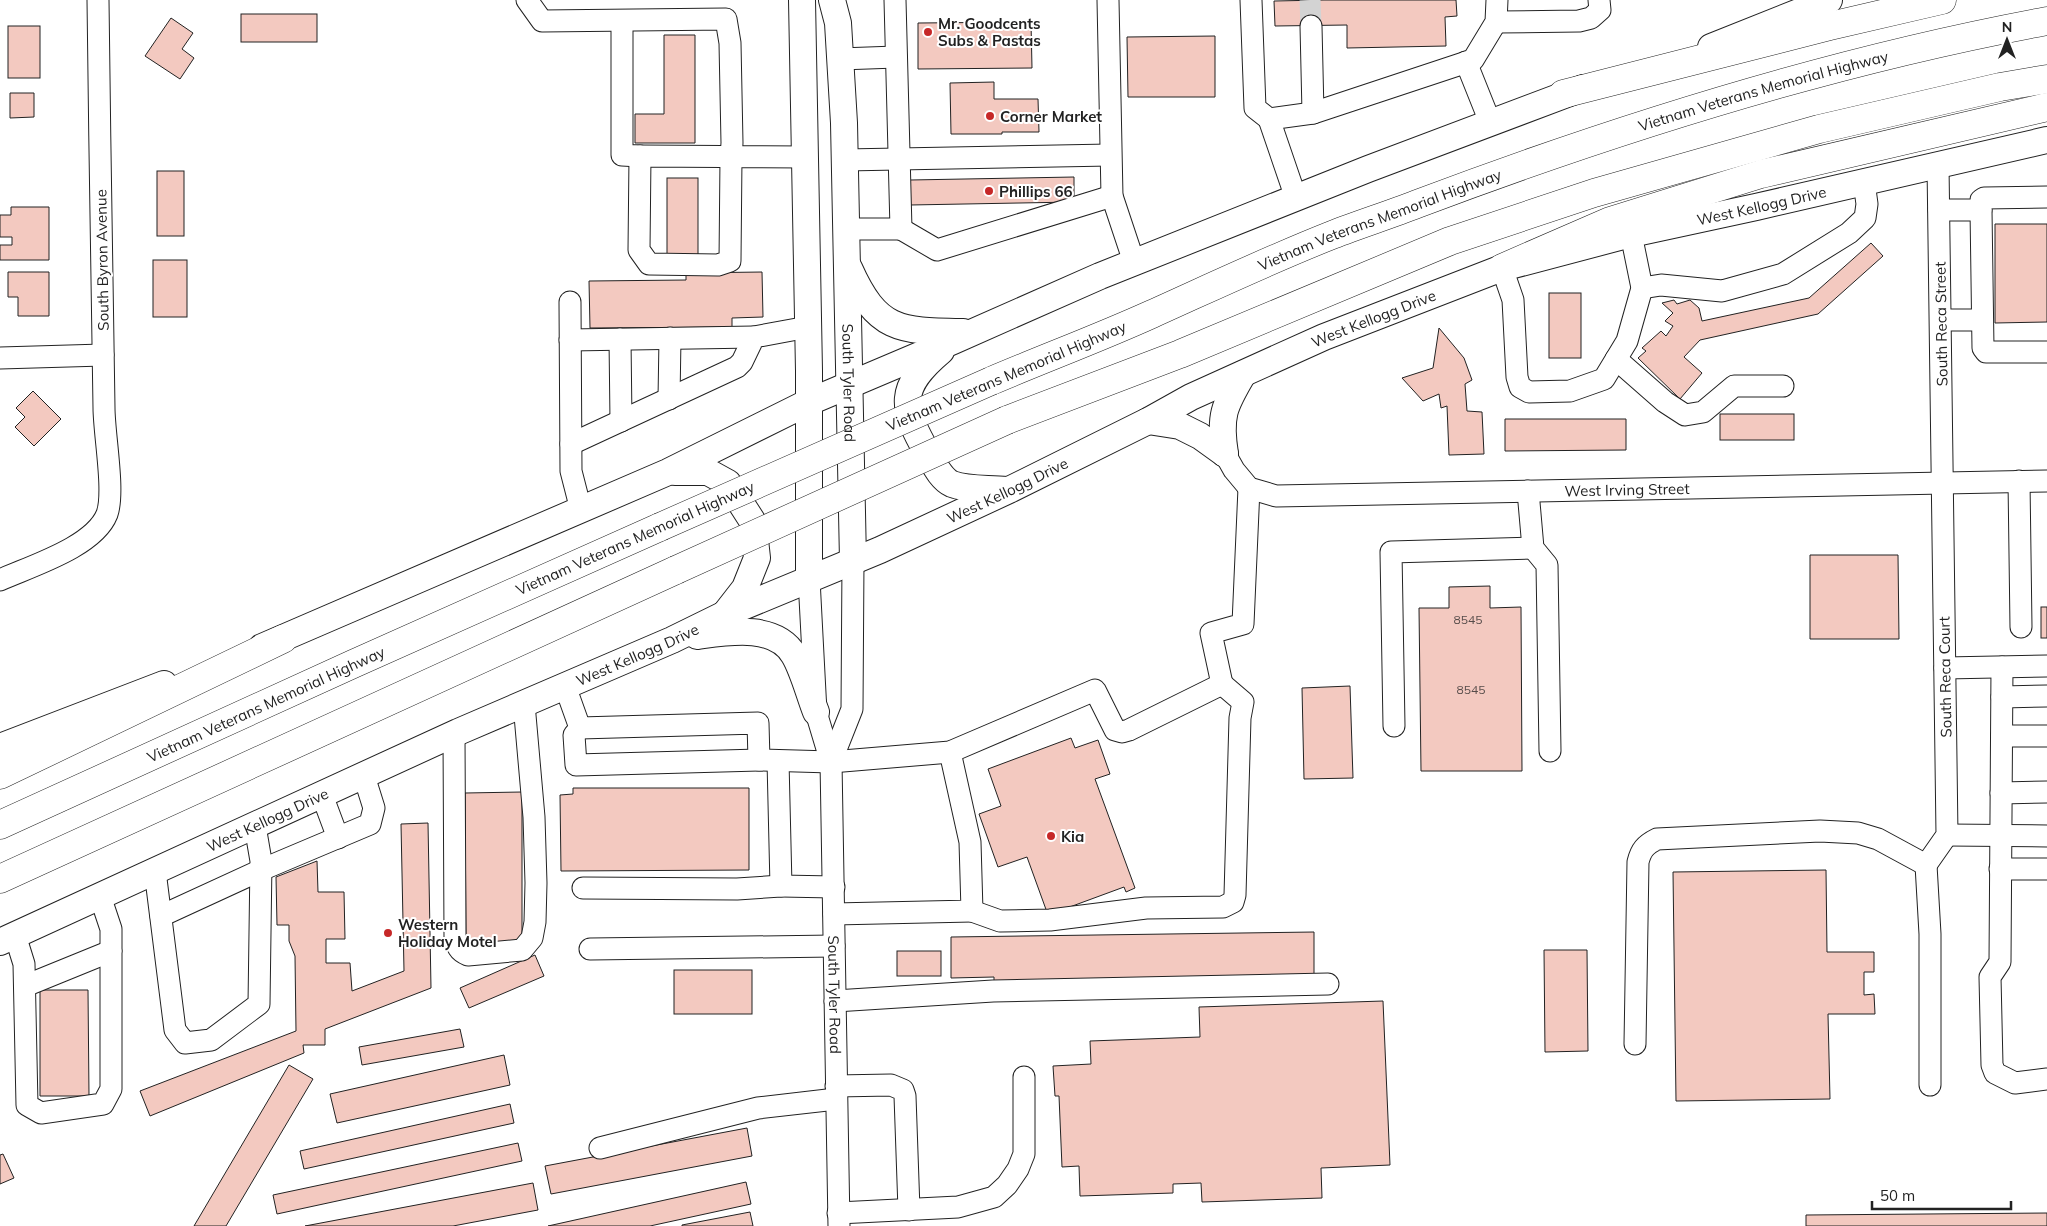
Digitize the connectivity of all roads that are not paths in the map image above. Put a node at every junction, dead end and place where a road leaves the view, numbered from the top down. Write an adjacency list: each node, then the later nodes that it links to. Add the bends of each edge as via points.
1 (98, 0): 57 (street, South Byron Avenue)
2 (527, 0): 14 (street, via 542,21)
3 (802, 0): 29 (main road, South Tyler Road)
4 (832, 0): 18 (main road, South Tyler Road, via 838,23)
5 (894, 0): 17 (street)
6 (1108, 0): 27 (street)
7 (1251, 0): 24 (street, via 1255,108)
8 (1497, 0): 15 (street)
9 (1599, 0): 15 (street, via 1600,10 1591,18 1579,21)
10 (1829, 0): 12 (main road)
11 (1942, 0): 21 (highway)
12 (1796, 8): 21 (main road, via 1708,48)
13 (2047, 21): 109 (highway, Vietnam Veterans Memorial Highway, bridge, via 1865,61 1653,120 1335,234 660,527)
14 (622, 22): 28 (street, via 622,155); 30 (street, via 726,19 730,43)
15 (1496, 22): 19 (street, via 1473,60)
16 (1311, 26): 23 (street)
17 (896, 57): 18 (street); 31 (street)
18 (840, 59): 32 (main road, South Tyler Road)
19 (1466, 62): 23 (street); 25 (street)
20 (2047, 79): 120 (highway, bridge, via 1819,129 1594,193 1450,241 1180,354 1007,420)
21 (1563, 94): 25 (main road)
22 (2047, 107): 45 (highway, via 1761,174 1610,221)
23 (1313, 113): 24 (street)
24 (1269, 119): 37 (street)
25 (1490, 122): 37 (main road)
26 (2047, 140): 33 (main road, West Kellogg Drive)
27 (1110, 155): 31 (street); 35 (street)
28 (640, 156): 30 (street); 30 (street, via 639,250 649,264 718,265 730,261)
29 (806, 157): 30 (street); 50 (main road, South Tyler Road)
30 (731, 158)
31 (899, 159): 32 (street); 41 (street)
32 (845, 160): 40 (main road, South Tyler Road)
33 (1938, 165): 34 (main road, West Kellogg Drive); 38 (street, South Reca Street)
34 (1864, 182): 42 (main road, West Kellogg Drive); 46 (street, via 1865,218 1849,233 1783,274 1722,291 1661,286)
35 (1112, 196): 41 (street, via 937,250); 43 (street)
36 (2047, 197): 39 (street, via 1984,198)
37 (1296, 198): 43 (main road)
38 (1939, 210): 39 (street); 48 (street, South Reca Street)
39 (1981, 210): 49 (street)
40 (846, 229): 41 (street); 44 (main road, South Tyler Road)
41 (901, 229)
42 (1631, 234): 45 (main road, West Kellogg Drive); 46 (street)
43 (1134, 262): 52 (main road)
44 (847, 263): 52 (main road, via 873,311 890,324); 61 (main road, South Tyler Road)
45 (1502, 268): 59 (street, via 1513,300 1520,387 1529,392 1570,390 1604,378); 60 (main road, West Kellogg Drive, via 1324,337)
46 (1642, 288): 59 (street, via 1627,341)
47 (570, 302): 55 (street)
48 (1941, 320): 49 (street); 72 (street, South Reca Street)
49 (1982, 320): 56 (street, via 1986,352)
50 (808, 327): 51 (street); 64 (main road, South Tyler Road)
51 (754, 337): 53 (street); 63 (street, via 737,367)
52 (963, 337): 61 (main road); 74 (main road, via 921,368 910,387 908,407 913,427 938,472 951,483)
53 (670, 338): 54 (street); 63 (street)
54 (620, 339): 55 (street); 65 (street)
55 (570, 340): 67 (street)
56 (2047, 352)
57 (103, 355): 58 (street); 80 (street, South Byron Avenue, via 110,497 107,513 91,536)
58 (0, 358)
59 (1616, 359): 62 (street, via 1665,402 1685,415 1703,412 1734,386)
60 (1244, 374): 66 (main road, West Kellogg Drive); 68 (main road, via 1224,410 1221,429)
61 (849, 385): 64 (main road); 78 (main road, South Tyler Road)
62 (1783, 386)
63 (669, 399): 65 (street)
64 (809, 402): 69 (main road); 79 (main road, South Tyler Road)
65 (621, 421): 67 (street)
66 (1148, 421): 68 (main road, via 1180,426); 74 (main road, West Kellogg Drive)
67 (571, 444): 76 (street, via 572,471)
68 (1225, 454): 73 (street)
69 (668, 472): 76 (main road); 81 (main road, via 708,472 728,483 753,522 757,558 745,588)
70 (2047, 481): 71 (street, West Irving Street)
71 (2018, 482): 72 (street, West Irving Street); 82 (street)
72 (1944, 483): 75 (street, West Irving Street); 87 (street, South Reca Court)
73 (1249, 488): 75 (street, West Irving Street, via 1276,496); 88 (street, via 1243,624 1211,633)
74 (1009, 490): 78 (main road, West Kellogg Drive)
75 (1528, 491): 77 (street)
76 (581, 510): 83 (main road)
77 (1533, 548): 94 (street, via 1391,552); 101 (street, via 1548,565)
78 (852, 561): 79 (main road, West Kellogg Drive); 103 (street, South Tyler Road, via 852,709)
79 (809, 578): 81 (main road, West Kellogg Drive); 93 (street, South Tyler Road)
80 (0, 580)
81 (723, 615): 84 (main road, West Kellogg Drive)
82 (2021, 627)
83 (283, 639): 99 (main road); 104 (highway)
84 (672, 640): 89 (main road, West Kellogg Drive); 93 (main road, via 729,631 776,638 793,654)
85 (2047, 666): 86 (street)
86 (2002, 667): 87 (street); 91 (street)
87 (1945, 668): 111 (street, South Reca Court)
88 (1222, 684): 100 (street, via 1122,732 1111,725 1096,690); 125 (street, via 1243,702 1233,902 1223,907 1146,908 1050,920 1000,921)
89 (565, 686): 92 (main road, West Kellogg Drive); 95 (street)
90 (2047, 696): 91 (street)
91 (2002, 697): 97 (street)
92 (524, 704): 96 (main road, West Kellogg Drive); 96 (street, via 536,883 532,938 522,950 468,956 458,948 455,927)
93 (816, 712): 103 (street, South Tyler Road)
94 (1394, 726)
95 (580, 728): 102 (street, via 758,723); 102 (street, via 574,735 576,765)
96 (454, 735): 105 (main road, West Kellogg Drive)
97 (2002, 736): 98 (street); 107 (street)
98 (2047, 736)
99 (0, 747)
100 (950, 752): 103 (street); 125 (street, via 970,842)
101 (1550, 752)
102 (768, 760): 103 (street); 121 (street)
103 (831, 762): 122 (street, South Tyler Road)
104 (0, 774)
105 (364, 776): 108 (main road, West Kellogg Drive); 114 (street, via 374,808 370,824)
106 (2047, 792): 107 (street)
107 (2001, 793): 112 (street)
108 (322, 795): 110 (main road, West Kellogg Drive); 114 (street)
109 (0, 825)
110 (255, 826): 118 (street); 119 (main road, West Kellogg Drive)
111 (1947, 835): 112 (street); 115 (street)
112 (2001, 836): 113 (street); 116 (street)
113 (2047, 836)
114 (338, 838): 118 (street)
115 (1926, 865): 135 (street, via 1878,839 1858,833 1820,831 1657,839 1647,844 1640,851 1638,862); 138 (street, via 1930,934)
116 (2000, 869): 117 (street); 137 (street, via 2000,962 1990,977 1992,1066 1995,1074 2015,1083)
117 (2047, 869)
118 (261, 870): 127 (street); 127 (street, via 259,1004 211,1040 185,1043 175,1030)
119 (155, 871): 124 (main road, West Kellogg Drive); 127 (street)
120 (0, 880)
121 (781, 886): 122 (street); 123 (street)
122 (834, 887): 126 (street, South Tyler Road)
123 (583, 888)
124 (100, 896): 128 (main road, West Kellogg Drive); 131 (street, via 111,929)
125 (972, 911): 126 (street)
126 (834, 914): 129 (street, South Tyler Road)
127 (161, 916)
128 (7, 938): 133 (street, via 24,964)
129 (834, 946): 130 (street); 134 (street, South Tyler Road)
130 (590, 949)
131 (111, 951): 133 (street); 133 (street, via 111,1088 103,1104 41,1113 27,1105)
132 (1328, 984): 134 (street, via 993,991)
133 (25, 986)
134 (835, 1001): 139 (street, South Tyler Road)
135 (1635, 1044)
136 (1024, 1077): 141 (street, via 1024,1154 1007,1185 994,1197 974,1204)
137 (2047, 1079)
138 (1930, 1085)
139 (836, 1092): 140 (street); 141 (street, via 891,1085 903,1090); 142 (street, South Tyler Road)
140 (600, 1148)
141 (909, 1210): 142 (street)
142 (838, 1219)

